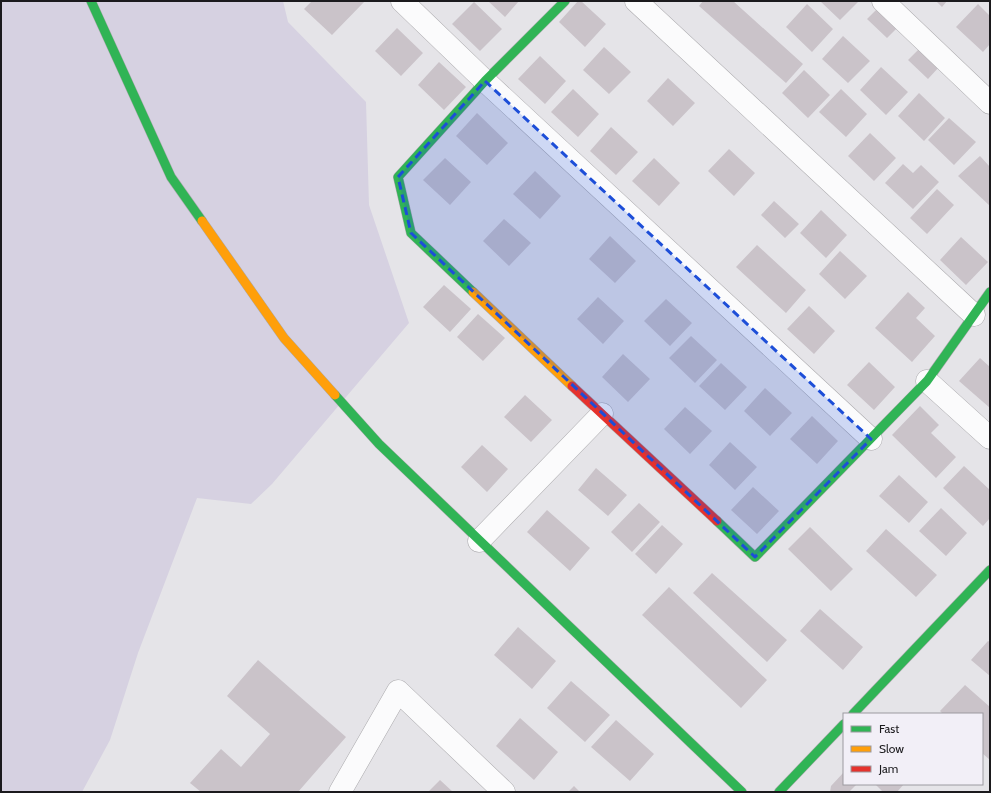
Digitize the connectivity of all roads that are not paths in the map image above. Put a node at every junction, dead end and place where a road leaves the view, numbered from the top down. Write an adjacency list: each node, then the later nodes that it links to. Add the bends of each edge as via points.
1 (91, 1): 14 (street, via 171,177 284,338 379,444)
2 (402, 1): 6 (street)
3 (565, 1): 6 (street)
4 (636, 1): 9 (street)
5 (883, 1): 7 (street)
6 (485, 81): 11 (street, via 398,177 411,233); 13 (street)
7 (990, 103)
8 (990, 292): 9 (street)
9 (974, 315): 10 (street)
10 (928, 381): 12 (street); 13 (street)
11 (602, 414): 13 (street, via 755,557); 14 (street)
12 (990, 438)
13 (871, 439)
14 (479, 541): 20 (street)
15 (990, 570): 16 (street)
16 (854, 713)
17 (843, 725): 21 (street)
18 (340, 792): 19 (street, via 398,692)
19 (504, 792)
20 (742, 792)
21 (780, 792)

